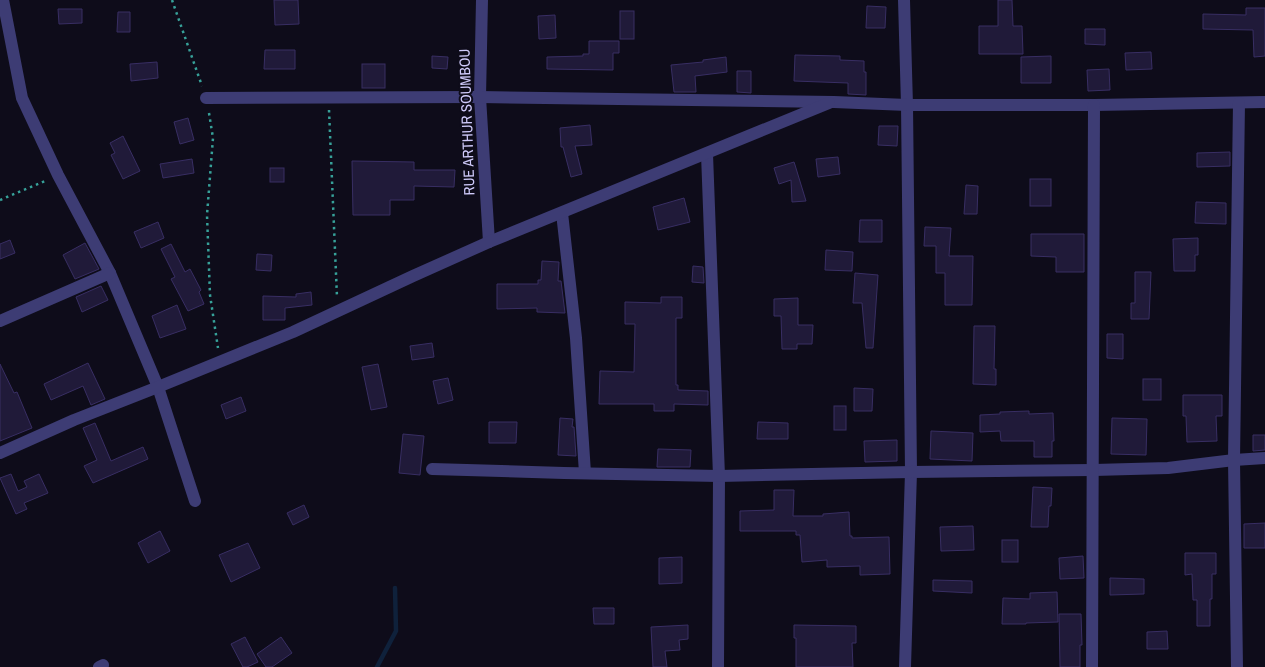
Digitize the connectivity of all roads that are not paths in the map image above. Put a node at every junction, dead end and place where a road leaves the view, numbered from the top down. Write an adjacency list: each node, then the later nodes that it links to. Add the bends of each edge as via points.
1 (3, 0): 14 (street, via 22,98)
2 (482, 0): 5 (street, RUE ARTHUR SOUMBOU)
3 (904, 0): 9 (street)
4 (206, 98): 5 (street)
5 (480, 98): 6 (street); 13 (street, RUE ARTHUR SOUMBOU)
6 (834, 102): 9 (street); 11 (street)
7 (1265, 102): 8 (street)
8 (1239, 103): 10 (street); 19 (street)
9 (907, 105): 10 (street); 22 (street)
10 (1094, 105): 21 (street)
11 (707, 154): 12 (street); 24 (street)
12 (562, 213): 13 (street); 23 (street, via 576,338)
13 (489, 242): 16 (street, via 293,332)
14 (110, 273): 15 (street); 16 (street)
15 (0, 321)
16 (158, 387): 17 (street); 25 (street)
17 (0, 453)
18 (1265, 458): 19 (street)
19 (1234, 460): 21 (street, via 1168,468); 29 (street)
20 (432, 469): 23 (street)
21 (1094, 470): 22 (street); 28 (street)
22 (911, 472): 24 (street); 27 (street)
23 (585, 474): 24 (street)
24 (719, 476): 26 (street)
25 (195, 502)
26 (718, 667)
27 (905, 667)
28 (1092, 667)
29 (1237, 667)

